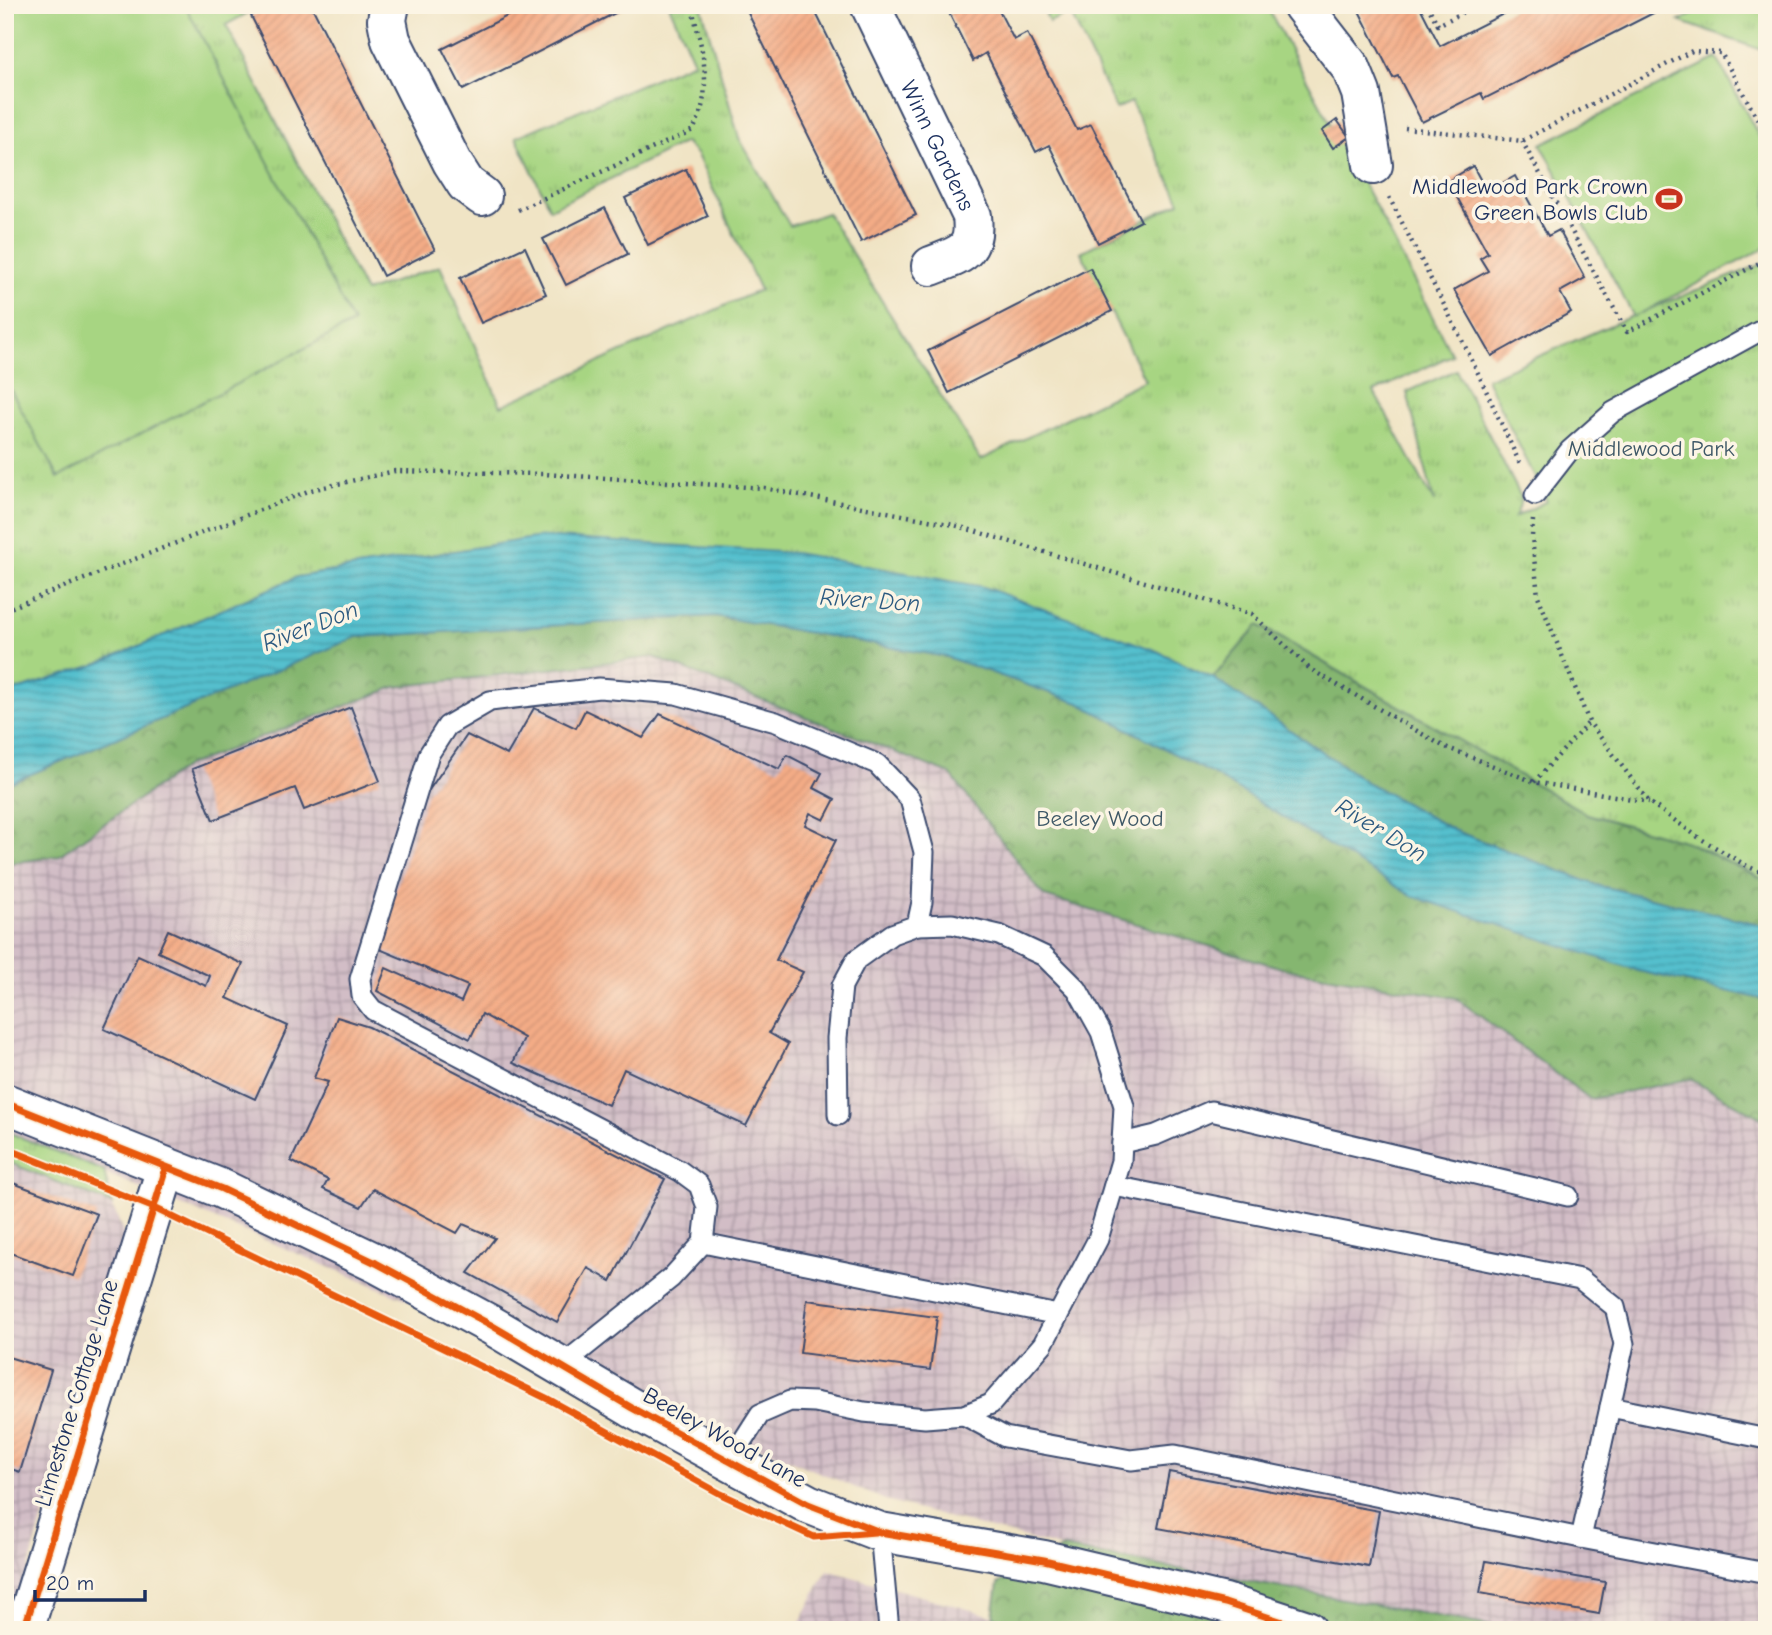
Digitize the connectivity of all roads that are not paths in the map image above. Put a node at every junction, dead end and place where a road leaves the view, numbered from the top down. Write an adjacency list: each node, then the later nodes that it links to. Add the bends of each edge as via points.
1 (390, 5): 5 (street, via 391,40 452,162 466,184)
2 (870, 5): 6 (street, Winn Gardens, via 972,216 974,235 963,253)
3 (1303, 5): 4 (street, via 1351,68 1361,93)
4 (1373, 165)
5 (482, 196)
6 (931, 266)
7 (1767, 327): 8 (lane, via 1613,412 1570,450)
8 (1535, 495)
9 (917, 925): 11 (lane, via 892,934 856,960 842,986); 12 (lane, via 952,924 999,935 1044,956 1077,989 1101,1032 1124,1106); 16 (lane, via 924,852 910,799 877,764 776,722 677,694 599,688 490,701 447,726 429,754 360,979 362,996 373,1010 680,1171 699,1185 707,1208)
10 (5, 1103): 13 (street, Beeley Wood Lane)
11 (838, 1115)
12 (1122, 1143): 14 (lane); 15 (lane, via 1156,1135 1211,1111)
13 (166, 1168): 18 (street, Beeley Wood Lane, via 222,1189 376,1263); 26 (street, Limestone Cottage Lane)
14 (1114, 1186): 17 (lane, via 1098,1239); 19 (lane, via 1580,1279 1615,1307 1624,1344)
15 (1568, 1196)
16 (703, 1243): 17 (lane); 18 (lane, via 671,1278)
17 (1058, 1315): 20 (lane, via 1043,1344 991,1404)
18 (561, 1366): 22 (street, Beeley Wood Lane)
19 (1610, 1407): 21 (lane); 24 (lane)
20 (964, 1415): 22 (lane, via 925,1418 790,1401 760,1414); 24 (lane, via 1005,1437 1131,1460 1175,1455)
21 (1767, 1439)
22 (730, 1461): 23 (street, Beeley Wood Lane, via 807,1504)
23 (880, 1532): 27 (lane); 28 (street, Beeley Wood Lane, via 1067,1565 1225,1603)
24 (1581, 1538): 25 (lane)
25 (1767, 1573)
26 (24, 1630)
27 (889, 1630)
28 (1307, 1630)

